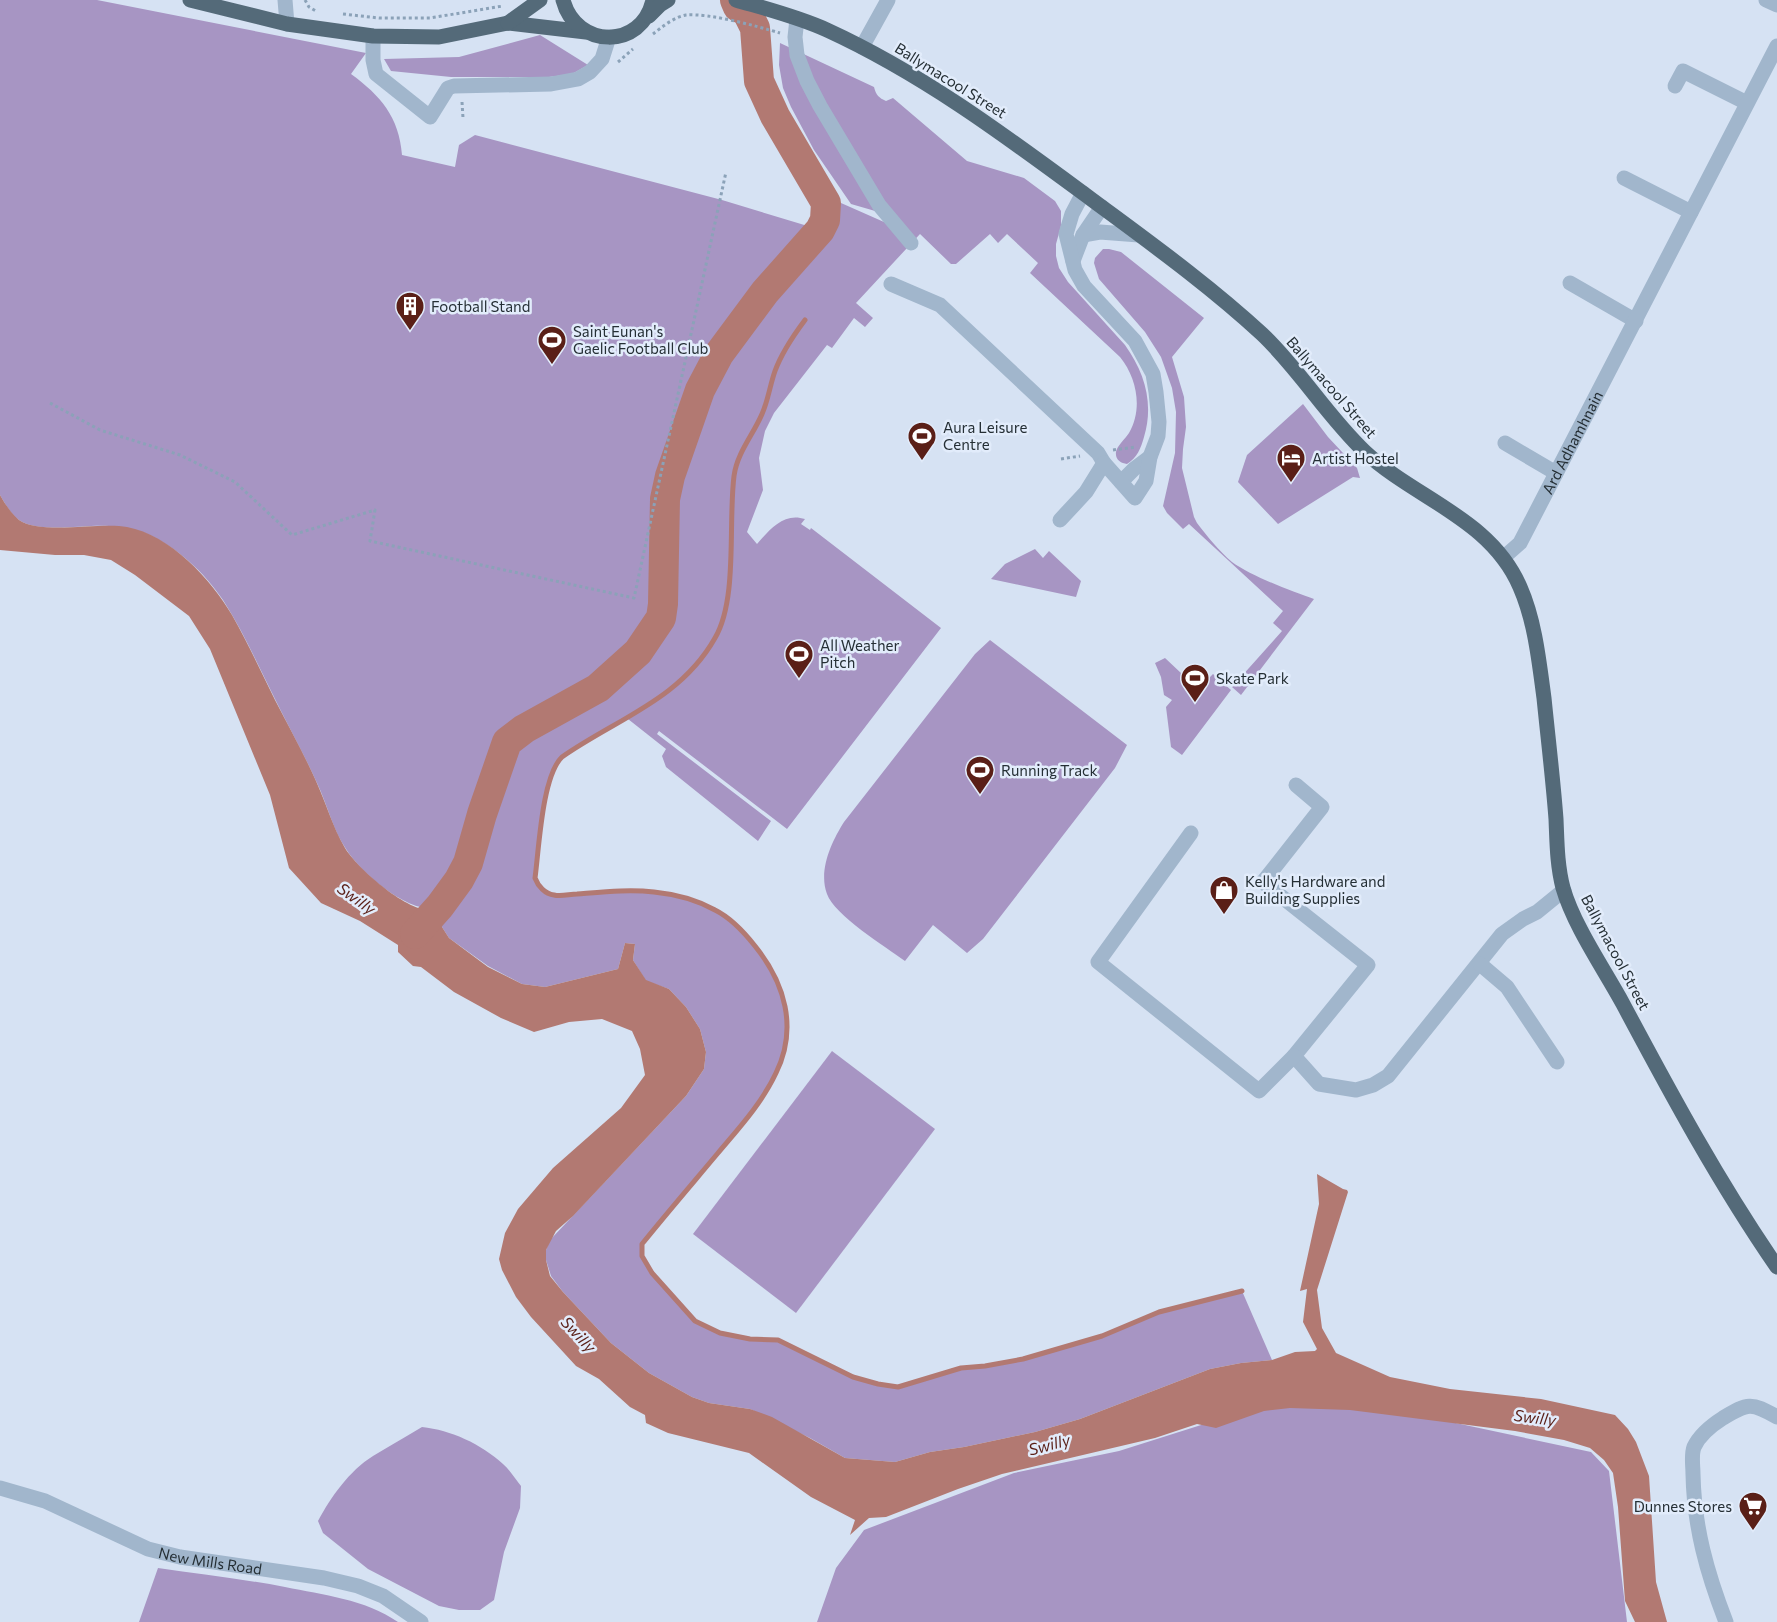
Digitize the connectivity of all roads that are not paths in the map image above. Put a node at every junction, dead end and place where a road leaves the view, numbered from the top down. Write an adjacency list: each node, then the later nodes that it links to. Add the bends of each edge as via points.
1 (190, 0): 14 (main road)
2 (285, 0): 14 (street)
3 (540, 0): 13 (main road)
4 (563, 0): 15 (main road, via 571,18)
5 (653, 0): 12 (main road)
6 (668, 0): 12 (main road)
7 (736, 0): 11 (main road, Ballymacool Street)
8 (888, 0): 19 (street)
9 (1766, 0): 10 (street)
10 (1777, 5)
11 (797, 19): 19 (main road, Ballymacool Street); 28 (street, via 797,55 807,81 879,205)
12 (644, 20): 17 (main road, via 630,32)
13 (508, 23): 15 (main road); 16 (main road, via 438,37)
14 (286, 24): 16 (main road)
15 (586, 32): 17 (main road)
16 (374, 36): 17 (street, via 376,74 430,117 448,88 454,86 551,84 578,79 602,59)
17 (609, 37)
18 (1777, 46): 21 (street, Ard Adhamhnain)
19 (862, 47): 23 (main road, Ballymacool Street, via 953,100)
20 (1675, 86): 21 (street, via 1683,71)
21 (1747, 103): 25 (street, Ard Adhamhnain)
22 (1624, 178): 25 (street)
23 (1083, 193): 24 (main road, Ballymacool Street); 29 (street, via 1066,234)
24 (1102, 207): 26 (street); 27 (main road, Ballymacool Street)
25 (1691, 212): 32 (street, Ard Adhamhnain)
26 (1083, 235): 27 (street); 29 (street)
27 (1139, 235): 39 (main road, Ballymacool Street, via 1262,335 1365,452 1387,471 1471,525)
28 (911, 243)
29 (1073, 261): 34 (street, via 1078,278 1135,341 1153,375 1159,422)
30 (1570, 283): 32 (street)
31 (891, 284): 35 (street, via 940,305 1098,453)
32 (1636, 321): 36 (street, Ard Adhamhnain)
33 (1505, 443): 36 (street)
34 (1150, 457): 37 (street); 37 (street, via 1146,481 1135,498)
35 (1104, 463): 37 (street); 38 (street, via 1086,492)
36 (1556, 473): 39 (street, Ard Adhamhnain, via 1520,543)
37 (1121, 482)
38 (1060, 520)
39 (1503, 558): 42 (main road, Ballymacool Street, via 1531,616)
40 (1296, 785): 44 (street, via 1322,807 1263,882 1368,965)
41 (1191, 833): 44 (street, via 1098,962 1259,1091)
42 (1564, 891): 43 (street, via 1502,934); 46 (main road, Ballymacool Street, via 1706,1158)
43 (1480, 964): 44 (street, via 1388,1076 1373,1085 1356,1090 1319,1084); 45 (street, via 1507,987)
44 (1294, 1056)
45 (1557, 1062)
46 (1777, 1267)
47 (1777, 1417): 50 (street, via 1760,1407 1743,1406 1712,1426 1693,1450 1698,1530)
48 (0, 1488): 49 (street, New Mills Road, via 45,1501 148,1549 210,1563 358,1586 382,1596)
49 (421, 1622)
50 (1726, 1622)

